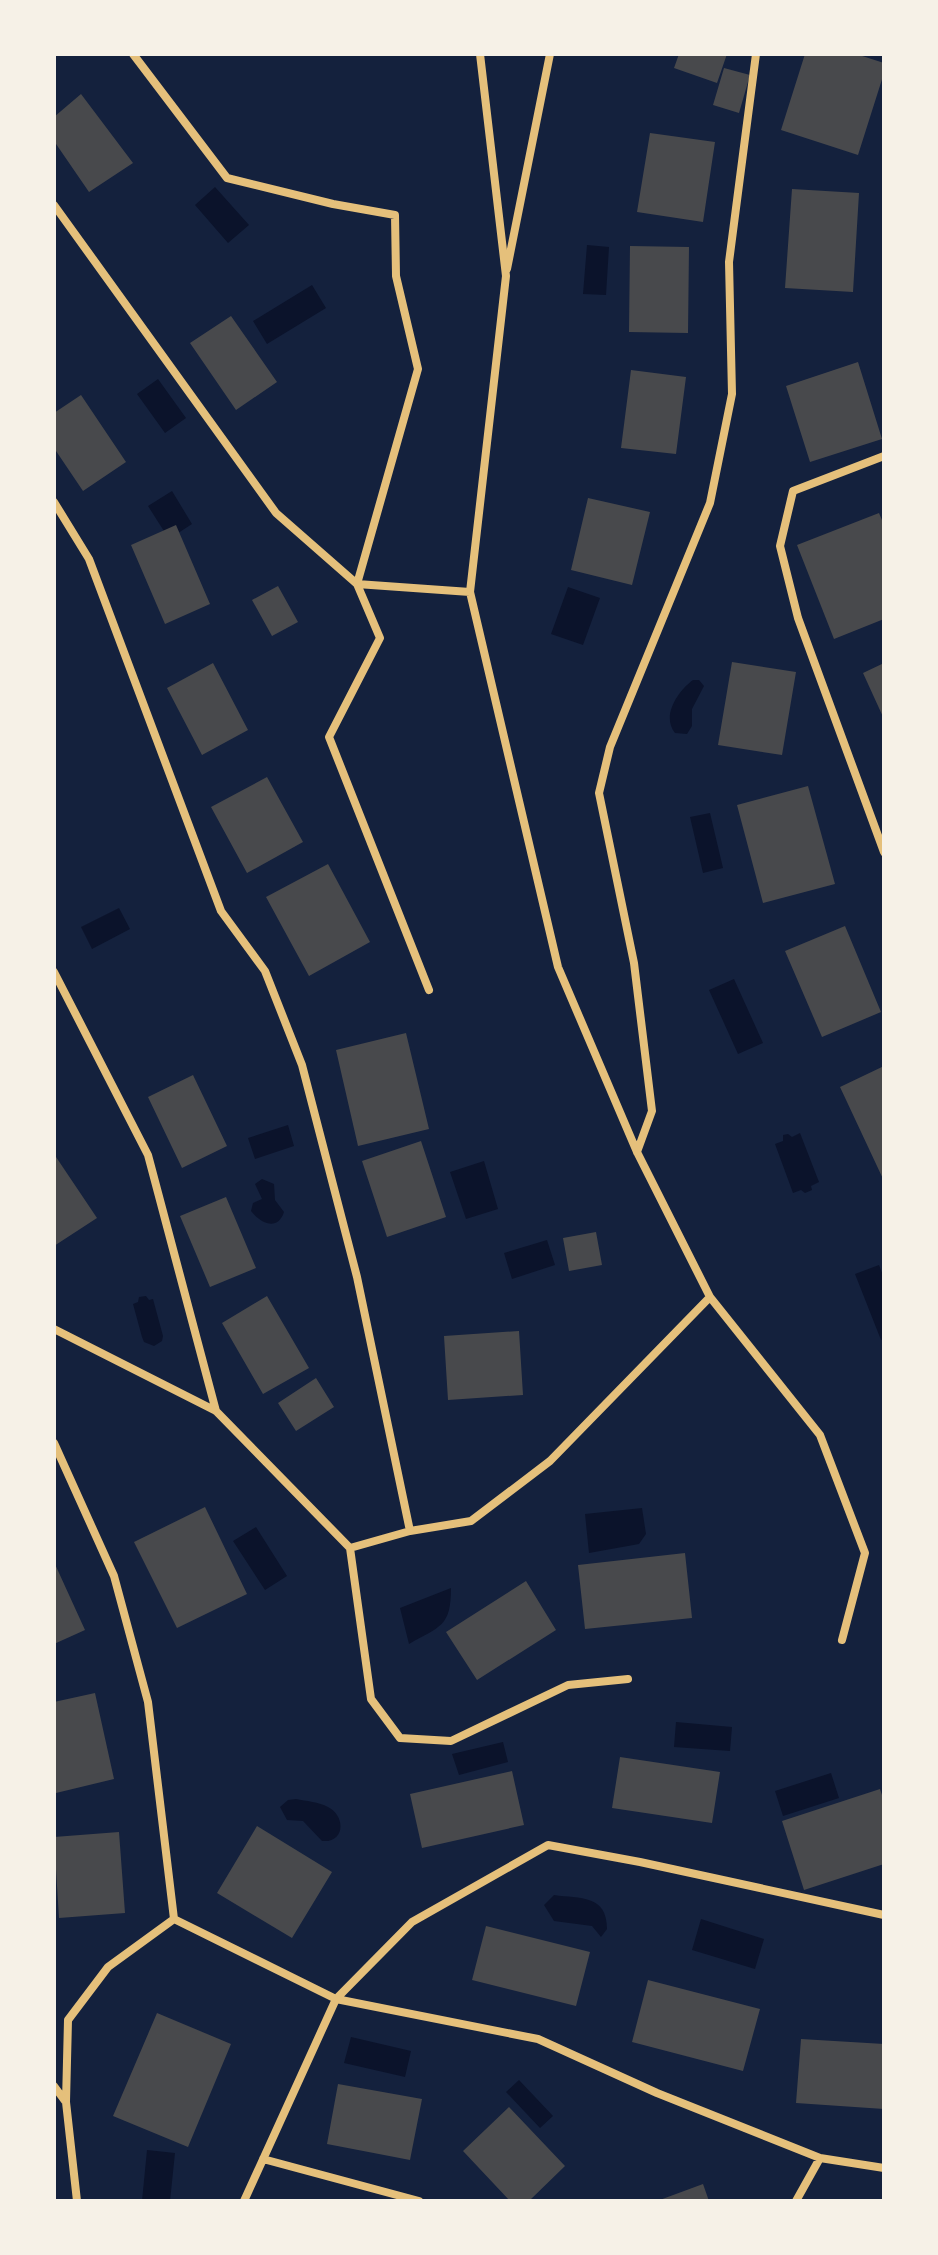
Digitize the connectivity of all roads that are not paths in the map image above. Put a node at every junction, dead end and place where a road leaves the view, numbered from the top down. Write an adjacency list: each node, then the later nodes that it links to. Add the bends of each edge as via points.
1 (133, 54): 9 (street, via 227,178 395,215 396,276 418,369)
2 (480, 54): 6 (street)
3 (550, 54): 6 (street)
4 (756, 54): 14 (street, via 729,262 732,394 710,503 610,747 599,793 634,963 652,1111)
5 (54, 205): 9 (street, via 276,513)
6 (506, 276): 10 (street)
7 (884, 456): 11 (street, via 793,491 780,546 798,618)
8 (54, 502): 19 (street, via 89,559 221,911 265,971 302,1065 357,1277)
9 (357, 584): 10 (street); 13 (street, via 380,638 329,737)
10 (470, 592): 14 (street, via 558,967)
11 (884, 852)
12 (54, 972): 17 (street, via 148,1155)
13 (429, 990)
14 (637, 1152): 15 (street)
15 (710, 1297): 19 (street, via 550,1461 471,1521); 21 (street, via 820,1435 865,1553)
16 (54, 1329): 17 (street)
17 (216, 1411): 20 (street)
18 (54, 1443): 24 (street, via 114,1576 148,1702)
19 (410, 1531): 20 (street)
20 (350, 1548): 22 (street, via 371,1699 400,1738 451,1741 568,1685)
21 (842, 1640)
22 (628, 1679)
23 (884, 1915): 25 (street, via 548,1845 412,1922)
24 (174, 1919): 25 (street); 27 (street, via 108,1967 68,2020)
25 (336, 1999): 28 (street, via 538,2039); 29 (street)
26 (54, 2086): 27 (street)
27 (66, 2102): 31 (street)
28 (820, 2158): 30 (street); 34 (street)
29 (263, 2159): 32 (street); 33 (street)
30 (884, 2168)
31 (77, 2201)
32 (244, 2201)
33 (419, 2201)
34 (796, 2201)

